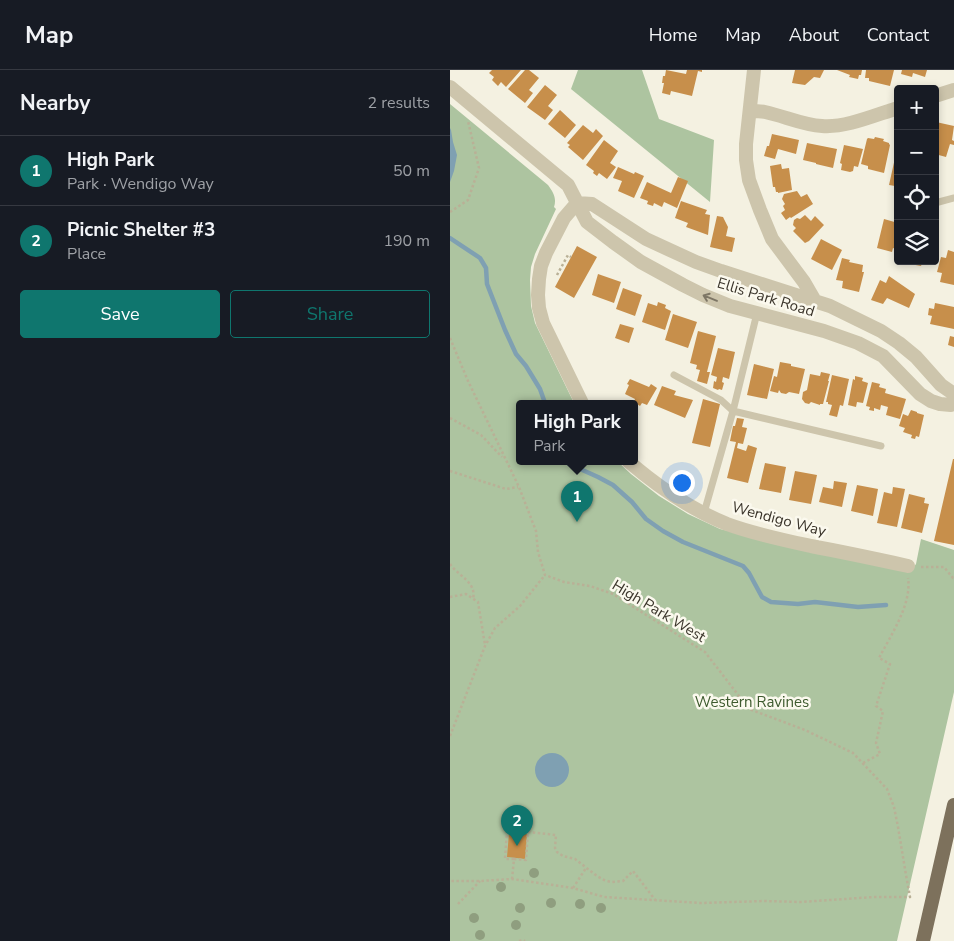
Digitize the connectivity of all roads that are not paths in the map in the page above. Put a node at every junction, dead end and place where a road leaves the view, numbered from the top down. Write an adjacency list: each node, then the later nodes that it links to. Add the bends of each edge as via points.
1 (754, 70): 6 (street)
2 (450, 87): 9 (street, Ellis Park Road, via 568,185)
3 (954, 90): 4 (street)
4 (939, 95)
5 (894, 109): 6 (street, via 834,126)
6 (750, 111): 10 (street, via 746,160 752,188 772,239)
7 (954, 198): 8 (lane)
8 (939, 202)
9 (577, 203): 10 (street, Ellis Park Road, via 592,204 640,236 696,262); 11 (street, Ellis Park Road, one-way to 9, via 703,295 641,262 587,222); 14 (street, via 564,218 546,253 538,295 543,323)
10 (815, 302): 13 (street, Ellis Park Road, via 882,331 916,357)
11 (757, 313): 15 (street, Ellis Park Road, via 858,343 883,356 931,401 940,404); 16 (lane)
12 (674, 375): 16 (lane, via 721,400)
13 (954, 394)
14 (581, 400)
15 (954, 402)
16 (733, 411): 17 (lane); 19 (lane)
17 (881, 446)
18 (633, 465): 19 (street, Wendigo Way, via 686,504)
19 (704, 513): 20 (street, Wendigo Way, via 754,533)
20 (914, 566)
21 (953, 812): 22 (main road)
22 (922, 941)

